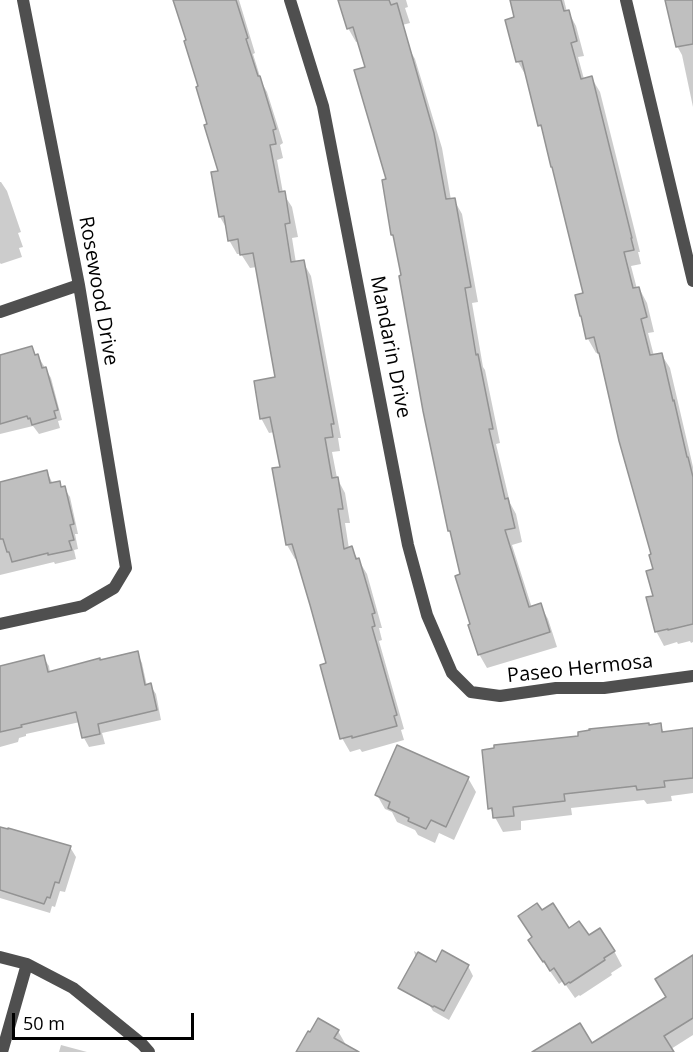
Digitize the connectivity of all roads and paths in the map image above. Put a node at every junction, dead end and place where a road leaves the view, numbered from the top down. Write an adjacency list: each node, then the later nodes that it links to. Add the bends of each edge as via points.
1 (24, 0): 5 (street, Rosewood Drive)
2 (290, 0): 9 (street, Mandarin Drive, via 323,106 408,545 435,635 452,673)
3 (626, 0): 4 (street)
4 (693, 281)
5 (79, 285): 6 (street); 7 (street, Rosewood Drive, via 126,568 114,588 82,606)
6 (0, 312)
7 (0, 624)
8 (693, 676): 9 (street, Paseo Hermosa, via 500,696)
9 (471, 692)
10 (0, 957): 11 (street)
11 (27, 964): 12 (street); 13 (street, via 73,988)
12 (2, 1052)
13 (149, 1052)

